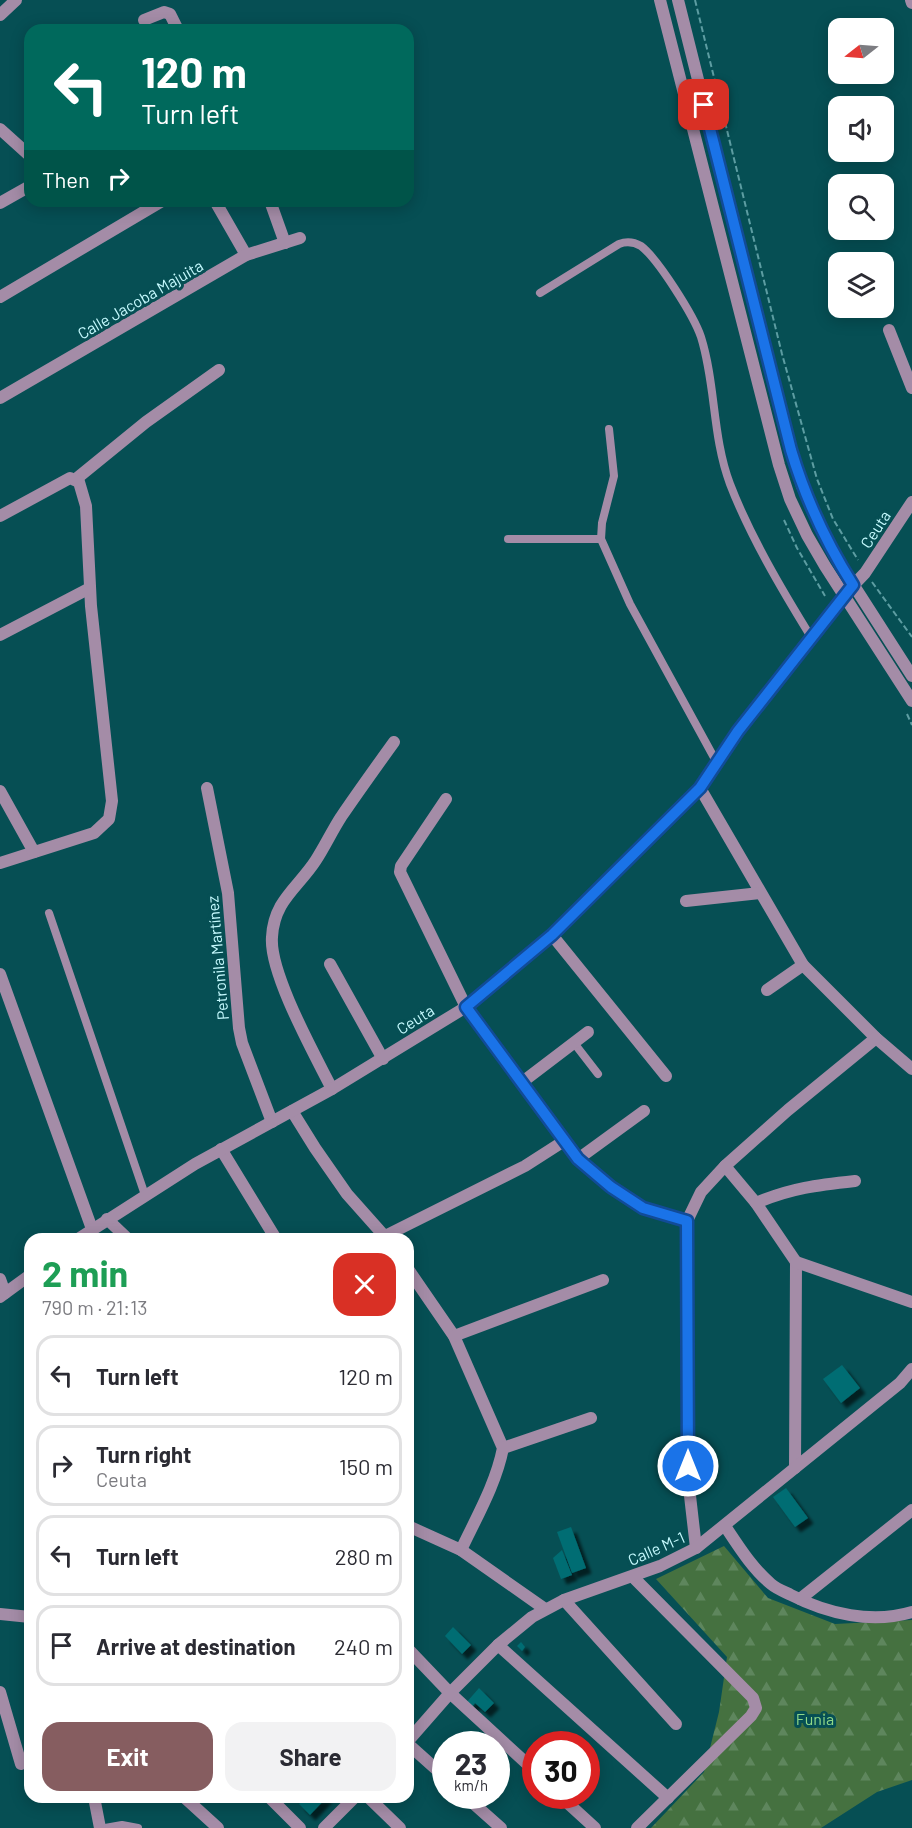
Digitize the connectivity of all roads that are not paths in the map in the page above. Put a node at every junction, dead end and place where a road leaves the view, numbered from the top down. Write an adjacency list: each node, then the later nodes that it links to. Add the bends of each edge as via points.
1 (16, 0): 4 (street)
2 (660, 0): 31 (street, via 779,465 807,535)
3 (678, 0): 29 (street, via 791,450 816,521)
4 (0, 15)
5 (144, 20): 6 (street, via 164,12 170,14)
6 (175, 24)
7 (0, 129): 8 (street)
8 (24, 151)
9 (24, 189): 10 (street)
10 (0, 203)
11 (152, 207): 18 (street)
12 (218, 207): 16 (street)
13 (272, 207): 15 (street)
14 (300, 238): 15 (street, Calle Jacoba Majuita)
15 (285, 243): 16 (street, Calle Jacoba Majuita)
16 (246, 255): 22 (street, Calle Jacoba Majuita)
17 (540, 293): 33 (lane, via 626,242 642,247 658,265 694,320 700,337 721,459 731,486 767,561)
18 (0, 297)
19 (889, 330): 21 (street)
20 (219, 370): 24 (street, via 146,422)
21 (912, 388)
22 (0, 398)
23 (609, 429): 28 (lane, via 614,476)
24 (78, 480): 26 (street, via 70,478); 30 (street, via 86,506)
25 (912, 502): 29 (street, Ceuta)
26 (0, 516)
27 (508, 539): 28 (lane)
28 (601, 539): 37 (lane, via 630,604)
29 (853, 585): 31 (street, Ceuta); 34 (street)
30 (90, 588): 32 (street); 42 (street, via 112,801 109,819 94,833)
31 (844, 595): 33 (street, Ceuta); 35 (street)
32 (0, 636)
33 (811, 637): 37 (street, Ceuta)
34 (912, 676)
35 (912, 701)
36 (394, 742): 61 (street, via 341,817 315,863 279,906 271,939 279,976)
37 (717, 763): 39 (street, Ceuta)
38 (207, 788): 64 (street, Petronila Martínez, via 228,893 239,1028)
39 (700, 788): 44 (street); 47 (street, Ceuta)
40 (0, 791): 42 (street)
41 (446, 799): 52 (street, via 400,872)
42 (34, 852): 43 (street)
43 (0, 863)
44 (760, 893): 45 (street); 49 (street)
45 (686, 902)
46 (49, 913): 70 (lane)
47 (552, 935): 52 (street, Ceuta); 59 (street)
48 (330, 963): 56 (street)
49 (803, 965): 51 (street); 54 (street)
50 (0, 974): 74 (street)
51 (767, 990)
52 (466, 1007): 56 (street, Ceuta); 60 (street)
53 (588, 1032): 55 (street)
54 (876, 1038): 57 (street); 68 (street)
55 (574, 1043): 58 (lane); 60 (street)
56 (383, 1059): 61 (street, Ceuta)
57 (912, 1069)
58 (598, 1074)
59 (666, 1076)
60 (521, 1083): 65 (street)
61 (332, 1089): 62 (street, Ceuta)
62 (292, 1111): 64 (street, Ceuta); 78 (street, via 347,1194)
63 (644, 1111): 67 (street)
64 (272, 1122): 66 (street, Ceuta)
65 (564, 1141): 67 (street); 79 (street, via 525,1166)
66 (220, 1149): 70 (street, Ceuta); 77 (street)
67 (578, 1159): 73 (street, via 643,1208)
68 (724, 1166): 71 (street); 73 (street, via 701,1192)
69 (855, 1181): 71 (street, via 803,1187)
70 (145, 1195): 72 (street, Ceuta)
71 (756, 1203): 80 (street)
72 (107, 1219): 74 (street, Ceuta); 76 (street)
73 (687, 1221): 95 (street, via 688,1488)
74 (92, 1229): 75 (street, Ceuta)
75 (86, 1233)
76 (122, 1233)
77 (272, 1233)
78 (382, 1233)
79 (394, 1233)
80 (796, 1262): 86 (street); 91 (street)
81 (414, 1278): 87 (street)
82 (0, 1279): 85 (street)
83 (24, 1279): 85 (street)
84 (603, 1280): 87 (street)
85 (3, 1295)
86 (912, 1302)
87 (454, 1336): 90 (street)
88 (912, 1369): 91 (street, Calle M-1)
89 (591, 1418): 90 (street)
90 (503, 1448): 96 (street, via 501,1461)
91 (795, 1468): 93 (street, Calle M-1)
92 (912, 1510): 98 (street)
93 (725, 1526): 95 (street, Calle M-1); 98 (street, via 748,1561 772,1585)
94 (414, 1529): 96 (street)
95 (696, 1548): 97 (street, Calle M-1)
96 (461, 1550): 100 (street)
97 (633, 1577): 99 (street, Calle M-1); 114 (street, via 755,1703 755,1712)
98 (800, 1599): 101 (street, via 824,1610 851,1615 896,1617)
99 (564, 1600): 100 (street, Calle M-1); 108 (street)
100 (545, 1609): 104 (street, Calle M-1)
101 (912, 1612)
102 (0, 1614): 103 (street)
103 (24, 1616)
104 (498, 1645): 107 (street, Calle M-1); 114 (street)
105 (414, 1655): 107 (street)
106 (0, 1692): 112 (street)
107 (450, 1693): 109 (street, Calle M-1); 111 (street)
108 (676, 1724)
109 (414, 1735)
110 (414, 1748): 113 (street)
111 (522, 1759)
112 (21, 1764)
113 (432, 1765)
114 (668, 1798): 131 (street)
115 (95, 1803): 122 (street)
116 (191, 1803): 125 (street)
117 (275, 1803): 126 (street)
118 (349, 1803): 127 (street)
119 (374, 1803): 128 (street)
120 (480, 1809): 129 (street)
121 (575, 1809): 130 (street)
122 (100, 1828)
123 (105, 1828): 124 (lane)
124 (138, 1828)
125 (218, 1828)
126 (300, 1828)
127 (324, 1828)
128 (399, 1828)
129 (501, 1828)
130 (596, 1828)
131 (637, 1828)

